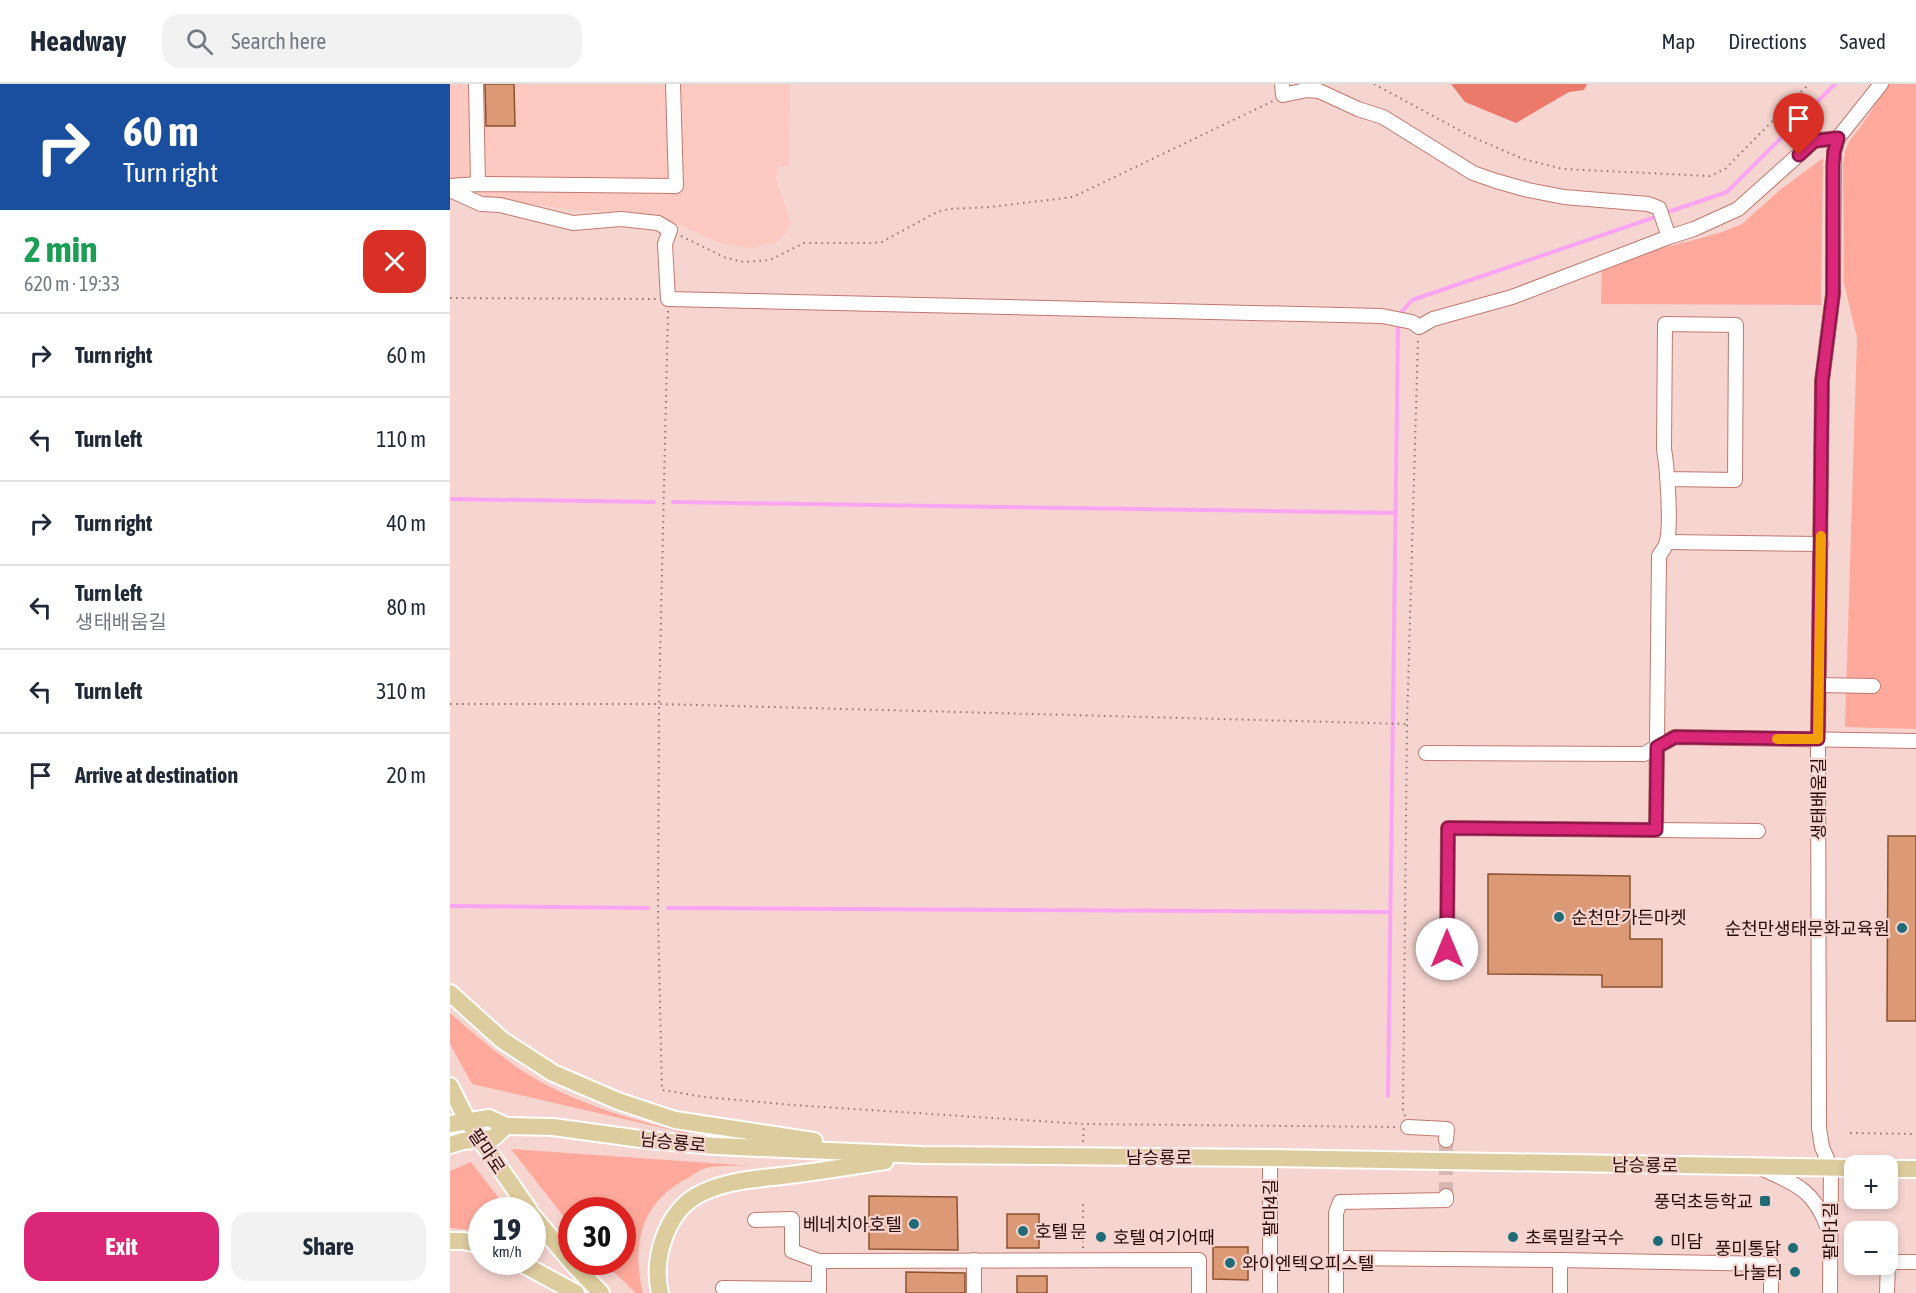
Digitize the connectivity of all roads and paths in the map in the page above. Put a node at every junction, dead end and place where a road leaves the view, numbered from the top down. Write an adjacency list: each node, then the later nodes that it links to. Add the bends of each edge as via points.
1 (476, 84): 8 (street)
2 (673, 84): 8 (street, via 676,186)
3 (1374, 84): 4 (path, via 1522,159 1563,169 1710,176 1725,169)
4 (1809, 84)
5 (1881, 84): 7 (street)
6 (1283, 90): 10 (path, via 1073,196 949,208 882,242 804,243 770,260 744,262 726,258); 11 (street, via 1318,91 1383,117 1473,174 1564,197 1659,208)
7 (1838, 138): 11 (street, via 1814,141 1738,209 1694,229); 17 (street, 생태배움길, via 1834,158 1833,294 1822,381)
8 (478, 184): 9 (street)
9 (450, 188): 10 (street, via 481,204 500,205 573,224 621,219 658,223)
10 (670, 230): 13 (street, via 665,244)
11 (1668, 233): 14 (street, via 1512,297)
12 (450, 298): 13 (path)
13 (668, 299): 14 (street, via 1392,317); 21 (path)
14 (1415, 324): 22 (path)
15 (1667, 473): 15 (street, via 1735,480 1736,325 1665,324); 16 (street)
16 (1667, 542): 17 (street); 25 (street, via 1659,556)
17 (1821, 544): 18 (street, 생태배움길)
18 (1819, 685): 19 (street); 23 (street, 생태배움길)
19 (1873, 686)
20 (450, 704): 21 (path)
21 (659, 704): 22 (path); 34 (path, via 662,1090 793,1105)
22 (1407, 724): 36 (path, via 1403,1110)
23 (1818, 739): 24 (street); 25 (street, via 1675,737); 46 (street, 생태배움길, via 1819,1128)
24 (1916, 741)
25 (1657, 747): 26 (street, via 1644,754); 27 (street)
26 (1426, 753)
27 (1656, 830): 28 (street); 29 (street, via 1448,828)
28 (1758, 831)
29 (1447, 949)
30 (450, 993): 43 (main road, via 502,1040 553,1073 618,1101 715,1127)
31 (452, 1094): 32 (main road, 팔마로)
32 (467, 1120): 33 (main road, 남승룡로); 35 (main road, 남승룡로, via 489,1118); 39 (main road, 팔마로)
33 (450, 1124)
34 (1084, 1124): 36 (path); 41 (path)
35 (506, 1126): 39 (main road, via 493,1138); 43 (main road, 남승룡로, via 553,1127 715,1146)
36 (1408, 1127): 40 (street, via 1447,1128)
37 (1850, 1133): 38 (path)
38 (1916, 1134)
39 (479, 1139): 42 (main road); 51 (main road, 팔마로)
40 (1446, 1140)
41 (1083, 1142)
42 (450, 1145)
43 (922, 1155): 44 (main road, 남승룡로); 69 (main road, via 727,1184 694,1197 677,1214 664,1239 658,1270)
44 (1270, 1158): 45 (main road, 남승룡로); 72 (street, 팔마4길)
45 (1759, 1167): 46 (main road, 남승룡로); 55 (street, via 1808,1193 1821,1209)
46 (1831, 1168): 47 (main road, 남승룡로); 55 (street, 팔마1길)
47 (1844, 1168)
48 (1898, 1169): 49 (main road)
49 (1916, 1169)
50 (1446, 1196): 58 (street, via 1446,1200 1340,1202 1336,1213)
51 (520, 1197)
52 (1083, 1202): 60 (path)
53 (755, 1220): 62 (street, via 792,1220 792,1251)
54 (546, 1232): 68 (main road)
55 (1830, 1235): 76 (street, 팔마1길)
56 (450, 1240): 57 (main road)
57 (468, 1242)
58 (1335, 1258): 61 (street); 73 (street)
59 (974, 1260): 60 (street); 62 (street); 70 (street)
60 (1083, 1260): 71 (street, via 1199,1260)
61 (1560, 1260): 74 (street); 75 (street, via 1771,1264)
62 (819, 1261): 66 (street)
63 (1916, 1262): 77 (street, via 1888,1262)
64 (543, 1275): 67 (main road)
65 (723, 1288): 66 (street)
66 (819, 1291)
67 (576, 1293)
68 (601, 1293)
69 (660, 1293)
70 (974, 1293)
71 (1199, 1293)
72 (1270, 1293)
73 (1336, 1293)
74 (1560, 1293)
75 (1771, 1293)
76 (1830, 1293)
77 (1887, 1293)

